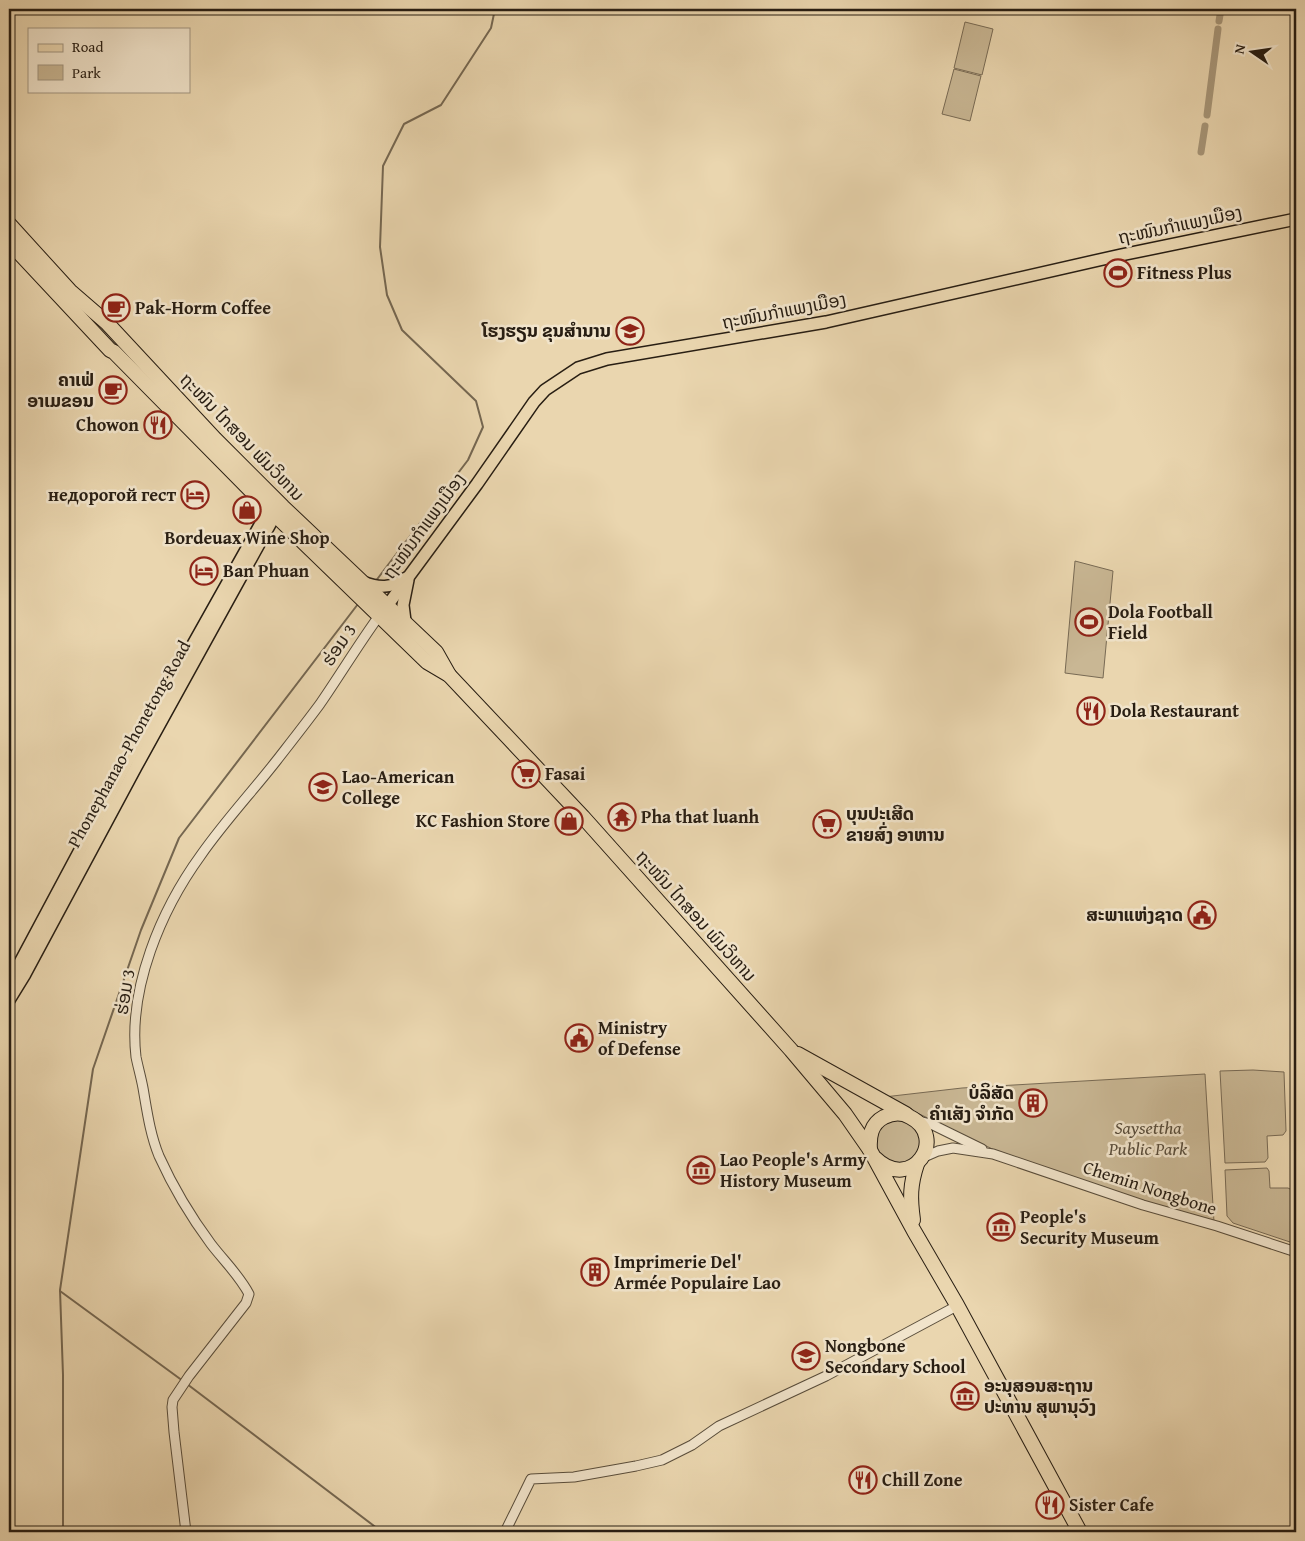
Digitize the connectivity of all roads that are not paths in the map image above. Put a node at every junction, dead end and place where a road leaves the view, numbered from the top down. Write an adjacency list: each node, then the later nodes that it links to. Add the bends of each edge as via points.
1 (1296, 219): 5 (main road, ຖະໜົນກຳແພງເມືອງ, via 826,322 607,359 578,368 553,383 534,402)
2 (9, 224): 4 (highway, ຖະໜົນ ໄກສອນ ພົມວິຫານ, via 70,291 107,323)
3 (9, 242): 4 (highway, ຖະໜົນ ໄກສອນ ພົມວິຫານ, via 110,350)
4 (276, 508): 6 (highway, ຖະໜົນ ໄກສອນ ພົມວິຫານ); 10 (main road, Phonephanao-Phonetong Road, via 127,762); 11 (main road, Phonephanao-Phonetong Road)
5 (410, 576): 7 (main road, ຖະໜົນກຳແພງເມືອງ); 7 (main road); 8 (main road, via 403,605)
6 (357, 582): 7 (highway, ຖະໜົນ ໄກສອນ ພົມວິຫານ); 7 (main road, via 373,586)
7 (380, 603): 8 (highway, ຖະໜົນ ໄກສອນ ພົມວິຫານ); 9 (highway, ຖະໜົນ ໄກສອນ ພົມວິຫານ, via 427,662); 20 (street, ຮ່ອມ 3, via 315,711 201,855 177,892 146,963 138,998 136,1058 159,1154 193,1219 249,1294 246,1303 187,1378 172,1407)
8 (406, 621): 9 (highway, ຖະໜົນ ໄກສອນ ພົມວິຫານ, via 436,652)
9 (449, 675): 12 (highway, ຖະໜົນ ໄກສອນ ພົມວິຫານ, via 583,817)
10 (9, 982)
11 (9, 1000)
12 (791, 1050): 13 (highway, ຖະໜົນ ໄກສອນ ພົມວິຫານ); 14 (highway, ຖະໜົນ ໄກສອນ ພົມວິຫານ, via 845,1114)
13 (911, 1117): 14 (highway, via 890,1114 879,1120 869,1138); 15 (street); 16 (highway, via 924,1130 926,1137 926,1147)
14 (872, 1154): 16 (highway, via 883,1166 892,1169 906,1170); 17 (highway, ຖະໜົນ ໄກສອນ ພົມວິຫານ)
15 (993, 1154): 16 (street, via 953,1148 938,1151); 18 (street, Chemin Nongbone)
16 (919, 1161): 17 (highway, ຖະໜົນ ໄກສອນ ພົມວິຫານ, via 910,1197)
17 (914, 1231): 19 (highway, ຖະໜົນ ໄກສອນ ພົມວິຫານ, via 919,1248); 23 (highway, ຖະໜົນ ໄກສອນ ພົມວິຫານ)
18 (1296, 1252)
19 (953, 1308): 21 (street, via 810,1384 720,1426 662,1460 574,1477 531,1479); 22 (highway, ຖະໜົນ ໄກສອນ ພົມວິຫານ)
20 (186, 1532)
21 (504, 1532)
22 (1074, 1532)
23 (1080, 1532)

